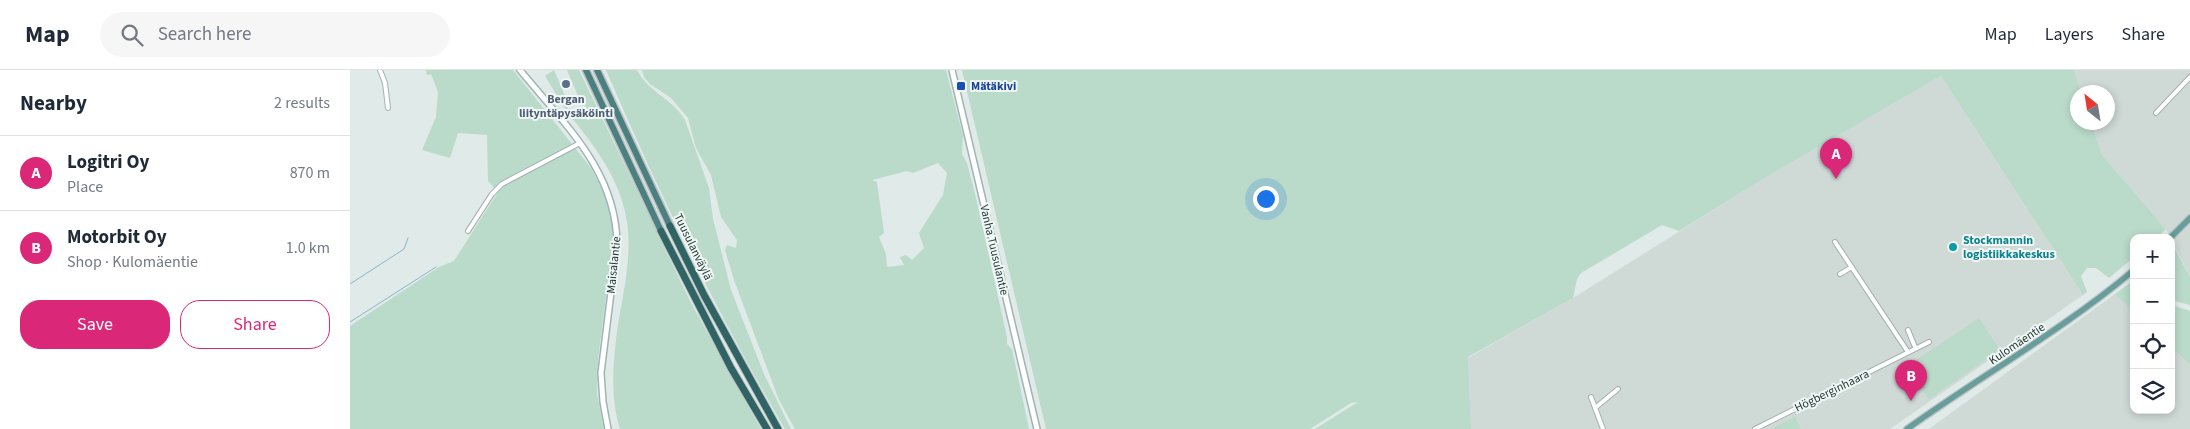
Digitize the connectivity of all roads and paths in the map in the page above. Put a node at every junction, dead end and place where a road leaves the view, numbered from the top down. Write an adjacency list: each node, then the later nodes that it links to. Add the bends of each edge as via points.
1 (380, 70): 7 (street)
2 (520, 70): 9 (main road, Maisalantie)
3 (586, 70): 12 (highway, Tuusulanväylä)
4 (597, 70): 11 (highway, Tuusulanväylä)
5 (952, 70): 29 (main road, Vanha Tuusulantie)
6 (2190, 77): 8 (street)
7 (388, 108)
8 (2156, 113)
9 (580, 143): 13 (street, via 502,184); 26 (main road, Maisalantie, via 604,181 613,204 617,229 616,261 601,373)
10 (2190, 218): 14 (main road)
11 (670, 226): 28 (highway, Tuusulanväylä)
12 (661, 230): 27 (highway, Tuusulanväylä, via 731,368)
13 (468, 231)
14 (2174, 234)
15 (1835, 242): 16 (street)
16 (1852, 267): 18 (street); 22 (street)
17 (2130, 273): 32 (main road, Kulomäentie, via 2083,311)
18 (1840, 274)
19 (1908, 330): 21 (street)
20 (1929, 342): 21 (street)
21 (1914, 347): 22 (street, Högberginhaara)
22 (1908, 352): 31 (street, Högberginhaara)
23 (1618, 389): 25 (street)
24 (1591, 397): 25 (street)
25 (1595, 408): 30 (street)
26 (608, 429)
27 (767, 429)
28 (778, 429)
29 (1037, 429)
30 (1603, 429)
31 (1756, 429)
32 (1907, 429)

